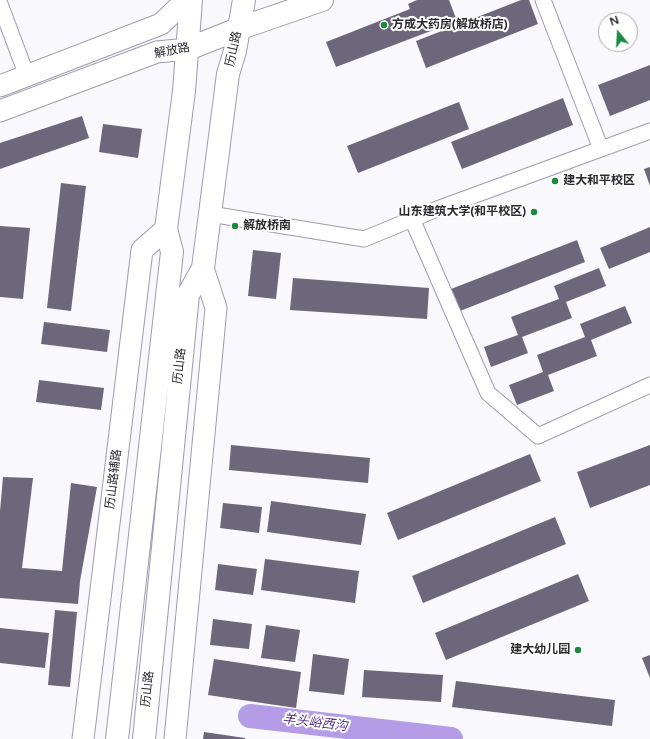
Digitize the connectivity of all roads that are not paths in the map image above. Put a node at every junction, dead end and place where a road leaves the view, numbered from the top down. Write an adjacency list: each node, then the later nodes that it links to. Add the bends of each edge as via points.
1 (186, 0): 9 (street, via 161,24)
2 (192, 0): 8 (main road, 历山路)
3 (244, 0): 7 (main road, 历山路)
4 (322, 0): 7 (main road, 解放路)
5 (543, 0): 13 (street)
6 (0, 4): 9 (street)
7 (238, 29): 8 (main road, 解放路); 14 (main road, 历山路, via 228,74)
8 (188, 49): 11 (street, 解放路, via 157,52); 16 (main road, 历山路)
9 (27, 76): 10 (street)
10 (0, 86)
11 (0, 111)
12 (650, 131): 13 (street)
13 (601, 148): 15 (street)
14 (210, 214): 15 (street, via 364,239); 17 (main road, 历山路)
15 (412, 219): 18 (street, via 488,393 538,436)
16 (166, 229): 19 (street, 历山路辅路, via 142,250); 20 (main road, 历山路, via 172,252)
17 (203, 268): 21 (main road, 历山路, via 188,295); 22 (street, via 216,308)
18 (650, 385)
19 (83, 739)
20 (118, 739)
21 (144, 739)
22 (175, 739)

